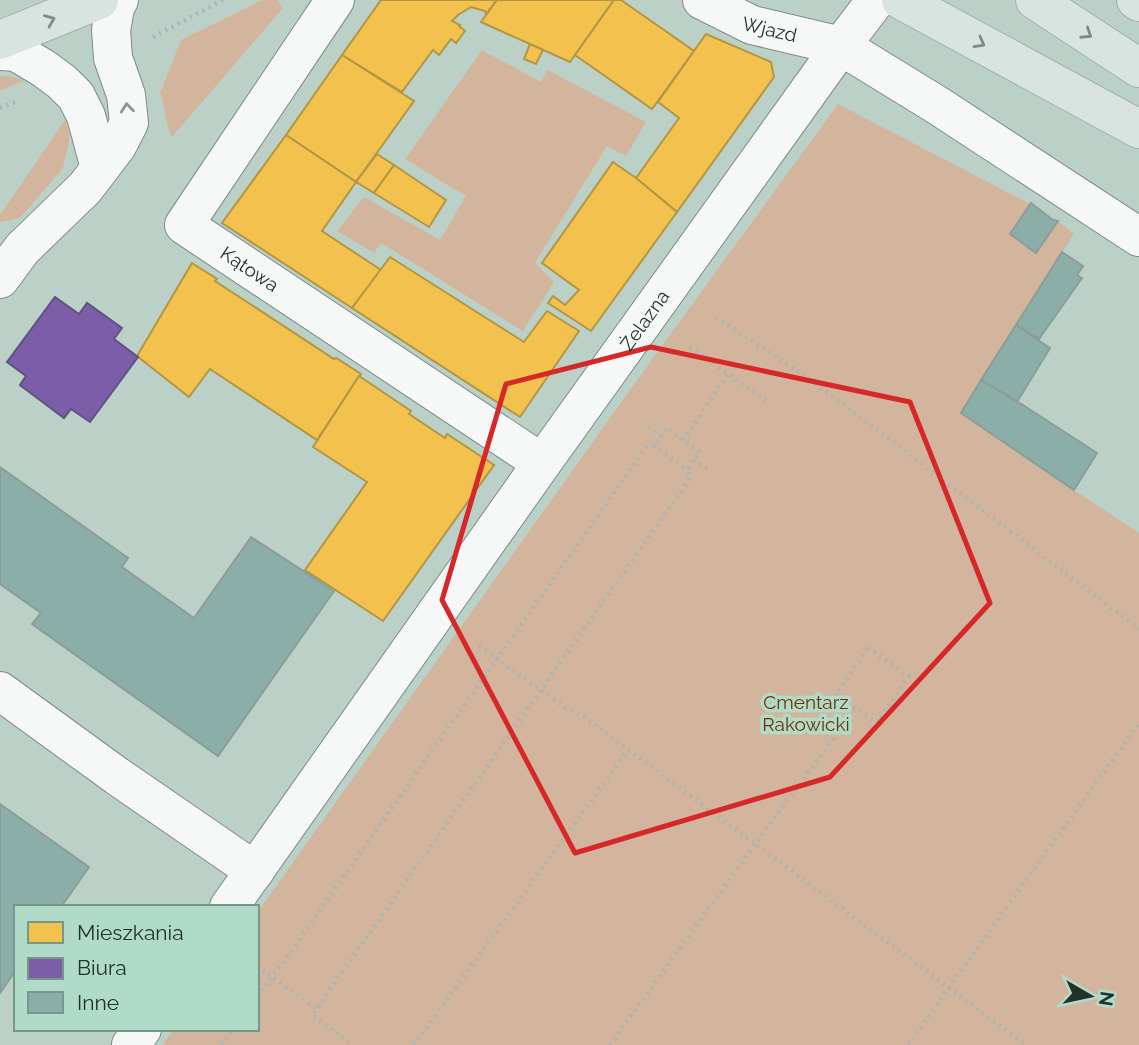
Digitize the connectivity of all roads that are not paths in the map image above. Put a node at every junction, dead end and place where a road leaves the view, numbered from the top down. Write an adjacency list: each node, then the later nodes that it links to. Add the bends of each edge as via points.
1 (99, 0): 8 (main road, one-way to 1)
2 (119, 0): 13 (street, one-way to 2, via 129,123 126,95 113,58 111,30)
3 (335, 0): 16 (street, Kątowa, via 184,225)
4 (702, 0): 9 (street, Wjazd, via 752,25)
5 (876, 0): 9 (street, Żelazna)
6 (1035, 0): 11 (main road, one-way to 11)
7 (911, 5): 12 (main road, one-way to 12)
8 (0, 40)
9 (841, 46): 14 (street, Wjazd); 16 (street, Żelazna)
10 (0, 51): 13 (street, via 16,52 76,96)
11 (1139, 68)
12 (1139, 130)
13 (100, 168): 15 (street, via 22,249)
14 (1139, 237)
15 (0, 279)
16 (542, 463): 18 (street, Żelazna)
17 (0, 691): 18 (street)
18 (255, 871): 19 (street, Żelazna)
19 (230, 905)

